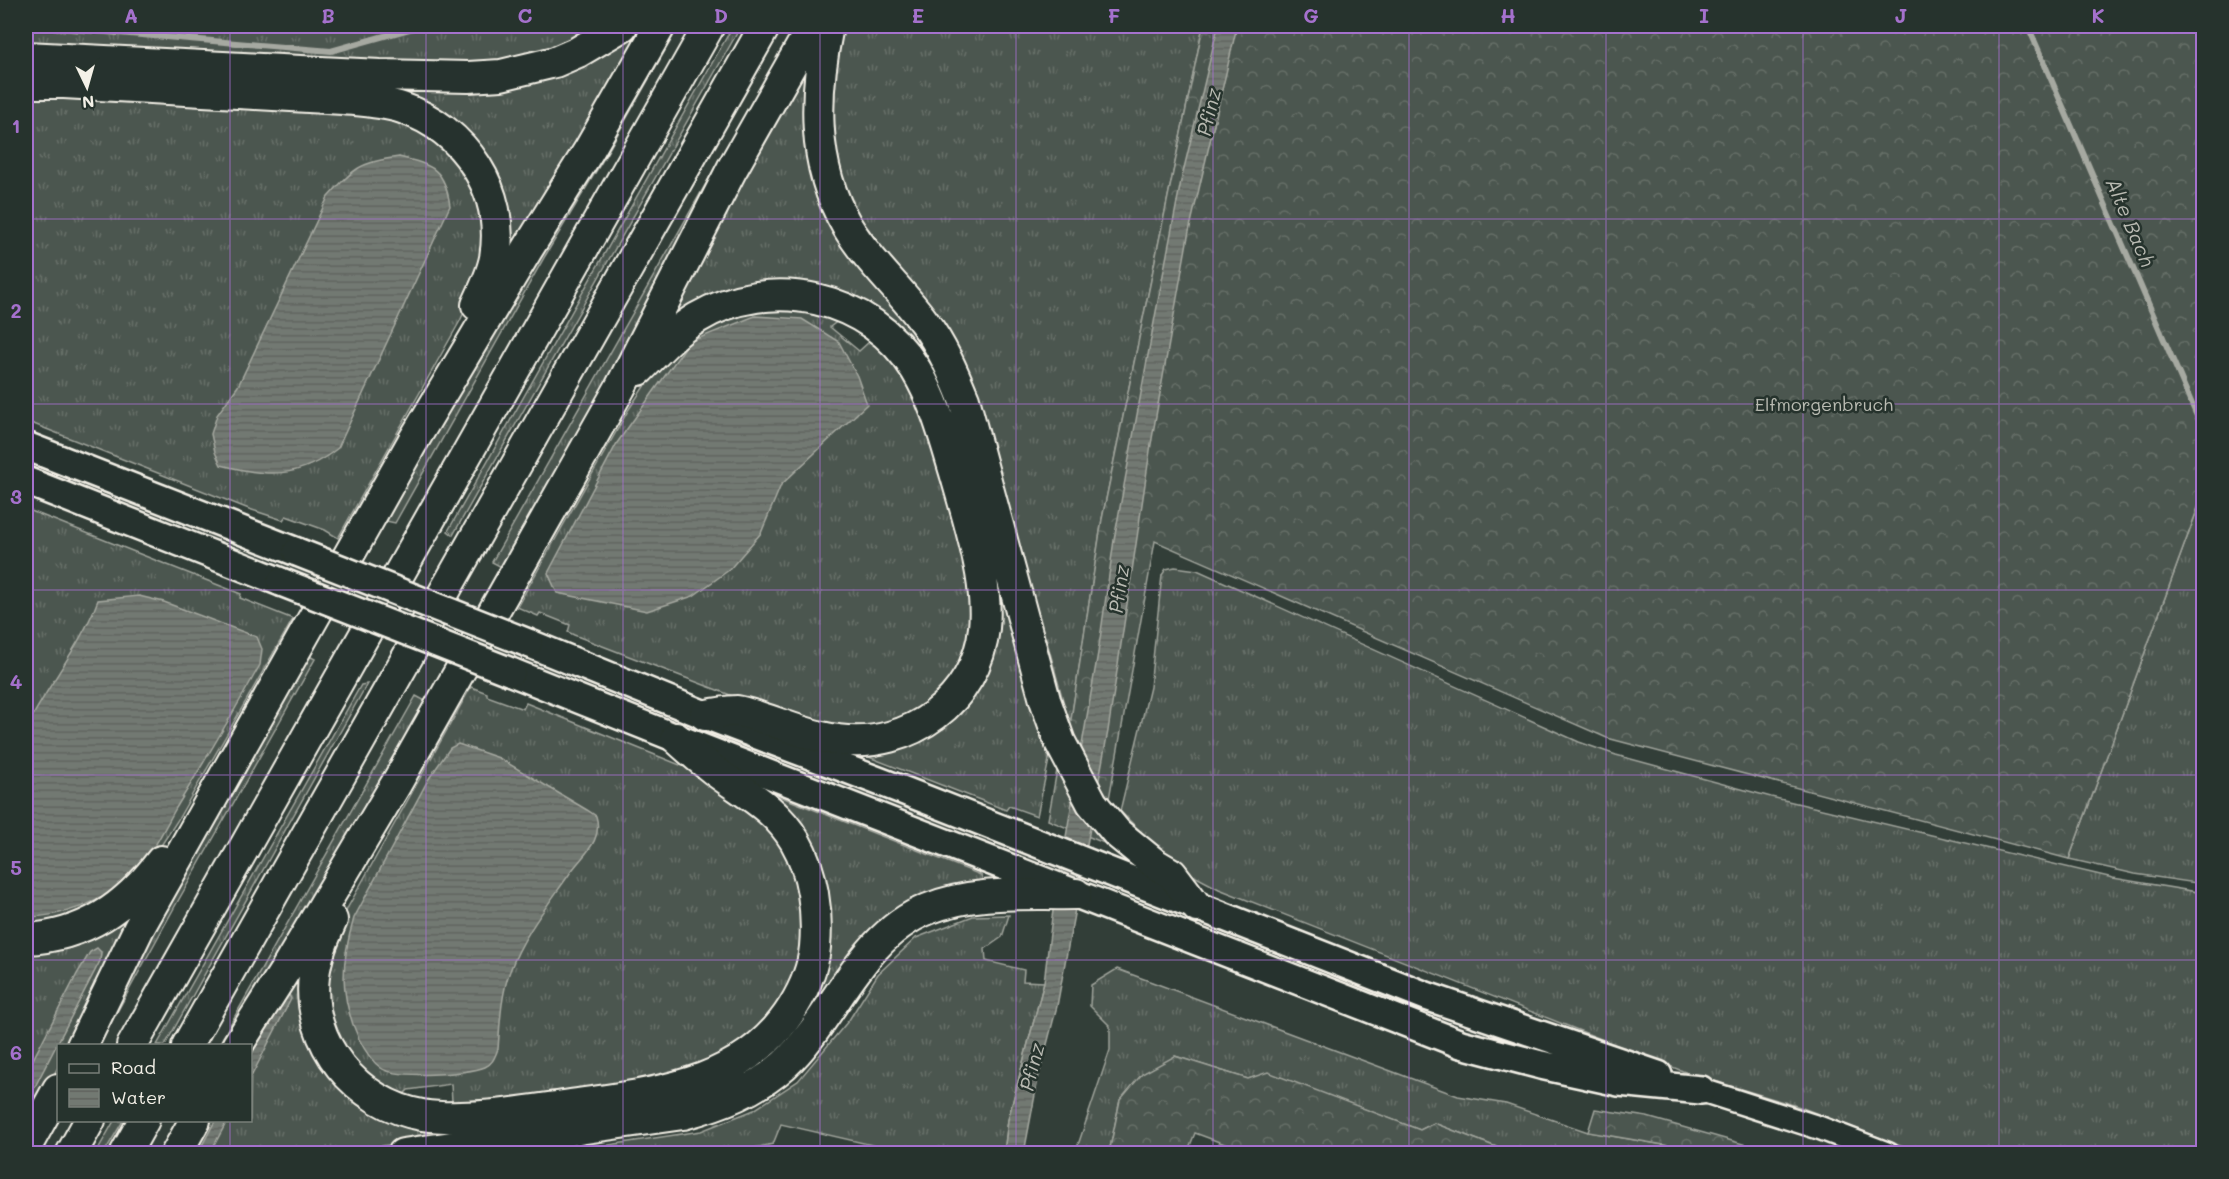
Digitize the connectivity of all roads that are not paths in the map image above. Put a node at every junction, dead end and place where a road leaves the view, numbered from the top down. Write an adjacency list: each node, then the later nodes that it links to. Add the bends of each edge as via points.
1 (622, 26): 7 (highway, via 555,63 468,77)
2 (660, 26): 10 (highway)
3 (709, 26): 22 (highway)
4 (765, 26): 23 (highway)
5 (813, 26): 9 (highway, via 732,169)
6 (828, 26): 19 (highway, via 817,108 825,171 846,225 925,322 949,362 964,399 1045,700 1060,742 1092,803 1125,840 1172,874)
7 (26, 57)
8 (26, 83): 10 (highway, via 371,102 416,114 452,135 475,163 491,195 496,227 495,260)
9 (620, 388): 13 (highway, via 682,328 724,305 783,294 846,308 890,337 916,370 944,437 977,551 984,594 983,638 963,686 933,717 898,735 857,742 824,738 738,711); 15 (highway)
10 (412, 443): 16 (highway)
11 (26, 447): 13 (highway, bridge)
12 (26, 481): 14 (highway, bridge)
13 (705, 715): 19 (highway)
14 (676, 738): 15 (highway, via 782,822 807,870 816,933 813,960 800,996 781,1026 762,1046 716,1074 661,1091 460,1117 421,1115 373,1097 335,1060 315,1013 317,961 321,944); 17 (highway)
15 (396, 784): 24 (highway)
16 (192, 833): 20 (highway, via 168,851 147,879 106,915 61,934); 21 (highway, via 139,928)
17 (1017, 883): 18 (highway); 34 (highway, via 993,895 925,910 908,920 863,962 785,1064 728,1100 683,1114)
18 (1076, 894): 25 (highway, via 1461,1044 1619,1082)
19 (1197, 907): 25 (highway, via 1426,996)
20 (26, 939)
21 (83, 1044)
22 (133, 1044)
23 (188, 1044)
24 (238, 1044)
25 (1701, 1090): 35 (main road)
26 (57, 1091): 30 (highway)
27 (89, 1122): 31 (highway)
28 (143, 1122): 32 (highway)
29 (194, 1122): 33 (highway)
30 (26, 1147)
31 (71, 1154)
32 (125, 1154)
33 (176, 1154)
34 (403, 1154)
35 (1888, 1154)

